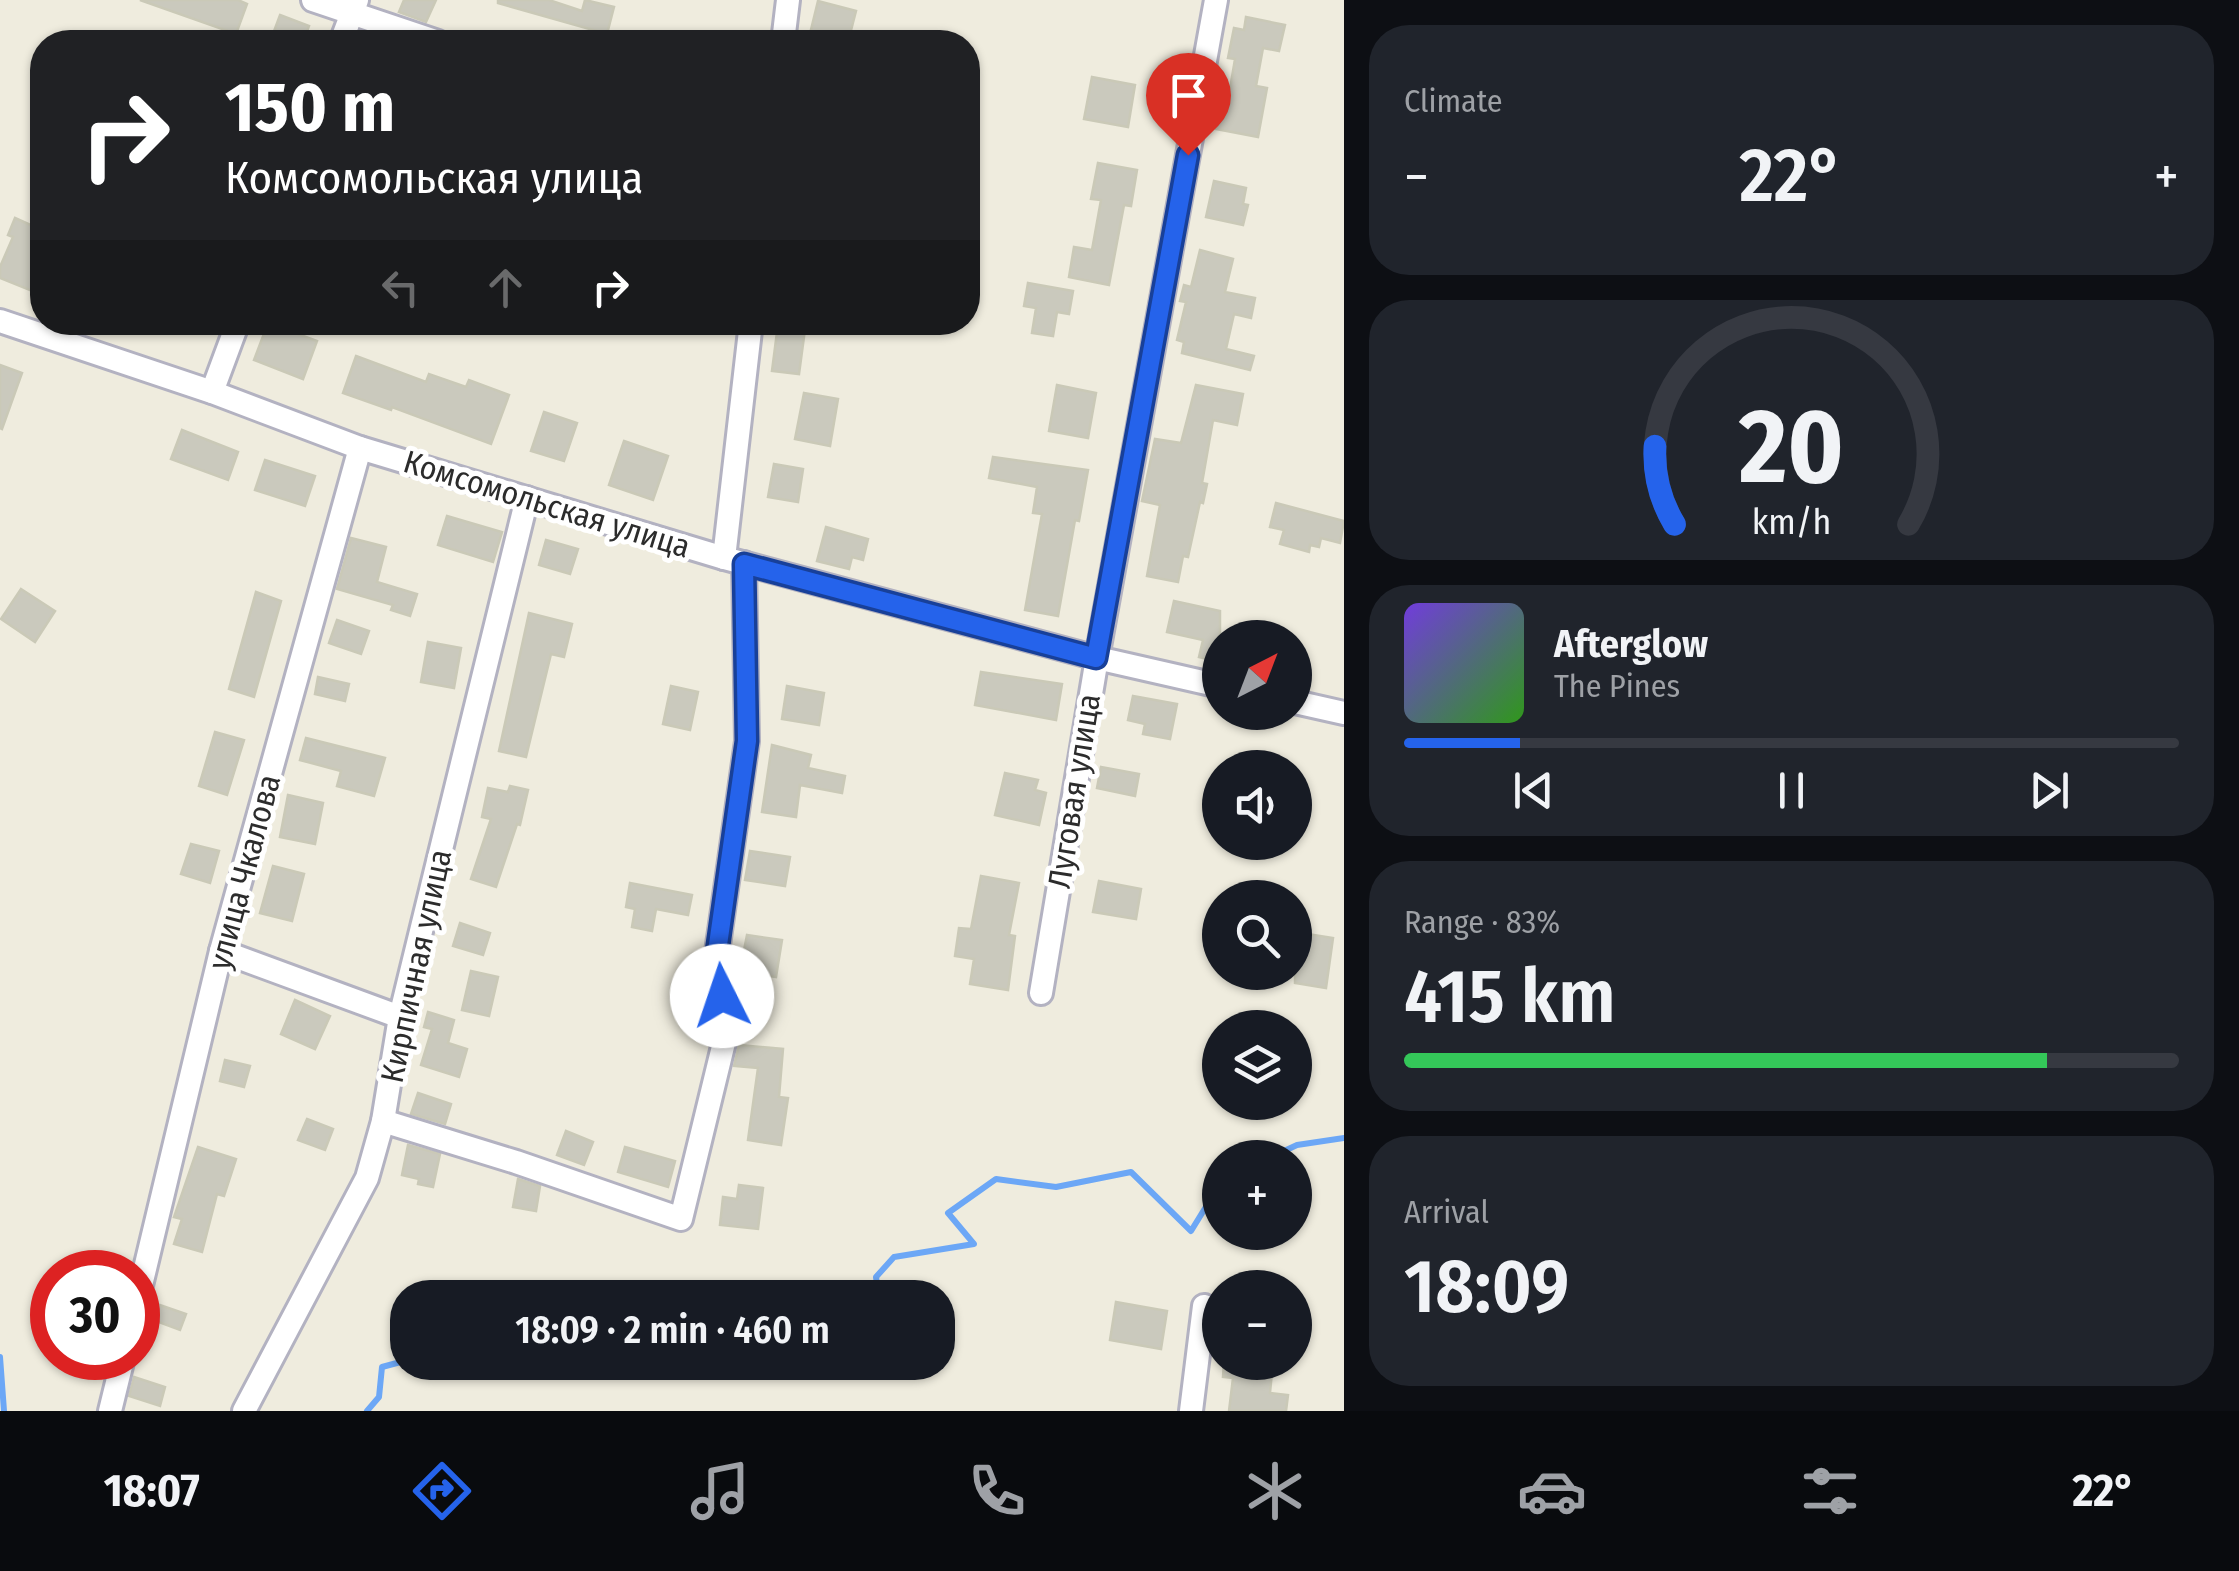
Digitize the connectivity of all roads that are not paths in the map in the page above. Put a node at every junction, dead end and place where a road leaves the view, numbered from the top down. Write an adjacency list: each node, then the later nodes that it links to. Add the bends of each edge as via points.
1 (313, 0): 4 (street)
2 (788, 0): 7 (street)
3 (1216, 0): 17 (street, Луговая улица)
4 (354, 6): 5 (street); 6 (street)
5 (346, 30)
6 (410, 30)
7 (784, 30)
8 (0, 320): 9 (street, Комсомольская улица)
9 (30, 330)
10 (44, 335): 13 (street, Комсомольская улица)
11 (233, 335): 13 (street)
12 (750, 335): 16 (street)
13 (212, 392): 14 (street, Комсомольская улица)
14 (360, 448): 15 (street, Комсомольская улица); 21 (street, улица Чкалова)
15 (527, 498): 16 (street, Комсомольская улица); 23 (street, Кирпичная улица)
16 (734, 561): 17 (street, Комсомольская улица); 24 (street, via 747,741 715,966 728,1026 681,1219)
17 (1096, 658): 18 (street, Комсомольская улица); 22 (street, Луговая улица)
18 (1202, 682)
19 (1312, 706): 20 (street)
20 (1344, 713)
21 (222, 951): 23 (street); 25 (street, улица Чкалова)
22 (1041, 993)
23 (400, 1018): 24 (street, Кирпичная улица)
24 (382, 1121): 29 (street, Кирпичная улица, via 366,1178)
25 (150, 1250)
26 (1202, 1322): 30 (street)
27 (118, 1380): 28 (street)
28 (110, 1411)
29 (244, 1411)
30 (1191, 1411)

